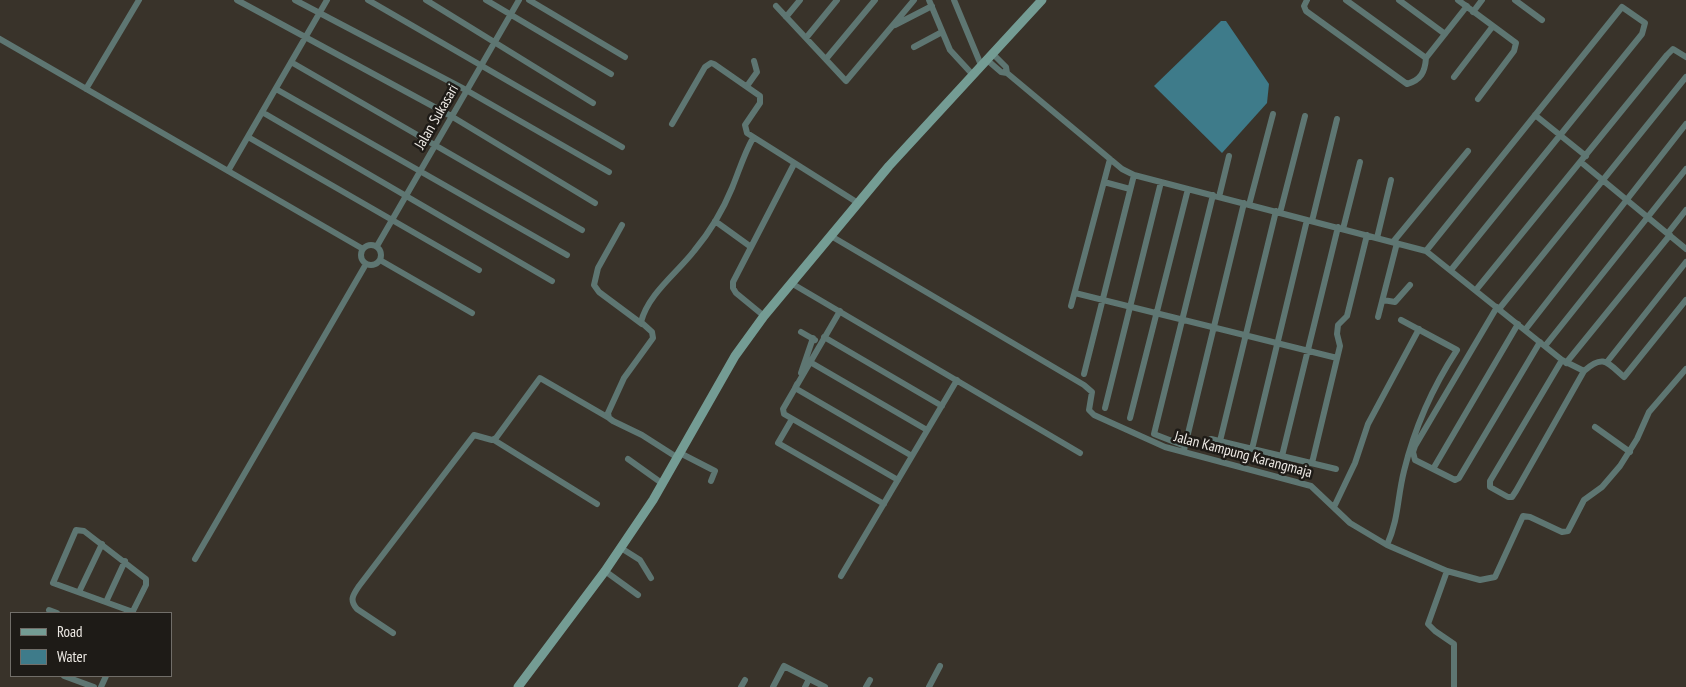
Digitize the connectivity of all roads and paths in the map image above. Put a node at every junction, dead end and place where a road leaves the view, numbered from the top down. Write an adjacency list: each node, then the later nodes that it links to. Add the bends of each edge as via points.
1 (139, 0): 52 (street)
2 (237, 0): 36 (street)
3 (295, 0): 26 (street)
4 (327, 0): 26 (street)
5 (368, 0): 46 (street)
6 (426, 0): 37 (street)
7 (486, 0): 27 (street)
8 (519, 0): 27 (street, Jalan Sukasari)
9 (529, 0): 39 (street)
10 (800, 0): 28 (street)
11 (837, 0): 34 (street)
12 (875, 0): 43 (street)
13 (914, 0): 30 (street)
14 (954, 0): 42 (street)
15 (1042, 0): 42 (street)
16 (1308, 0): 41 (street, via 1304,6 1306,11 1406,84 1421,76)
17 (1346, 0): 41 (street)
18 (1399, 0): 33 (street)
19 (1458, 0): 24 (street)
20 (1482, 0): 25 (street)
21 (1515, 0): 29 (street)
22 (930, 3): 30 (street); 32 (street)
23 (776, 6): 28 (street)
24 (1467, 6): 25 (street); 33 (street)
25 (1474, 12): 31 (street)
26 (319, 14): 36 (street); 54 (street)
27 (511, 14): 37 (street, Jalan Sukasari); 47 (street)
28 (786, 17): 34 (street)
29 (1542, 20)
30 (892, 26): 43 (street, via 846,81)
31 (1493, 26): 50 (street); 55 (street, via 1516,42 1516,46)
32 (942, 32): 38 (street); 48 (street, via 950,50)
33 (1445, 34): 41 (street)
34 (806, 38): 43 (street)
35 (0, 39): 52 (street)
36 (305, 39): 45 (street); 60 (street)
37 (496, 42): 46 (street, Jalan Sukasari); 56 (street)
38 (914, 47)
39 (625, 57)
40 (1686, 57): 72 (street, via 1673,49)
41 (1426, 58)
42 (987, 59): 48 (street); 73 (street)
43 (826, 60)
44 (754, 61): 51 (street, via 757,72)
45 (291, 62): 53 (street); 68 (street)
46 (480, 66): 54 (street, Jalan Sukasari); 69 (street)
47 (611, 74)
48 (973, 75): 92 (street)
49 (1686, 77): 83 (street)
50 (1454, 78)
51 (747, 86): 63 (street, via 710,63); 67 (street, via 761,98 745,127)
52 (86, 89): 78 (street)
53 (276, 89): 57 (street); 79 (street)
54 (466, 90): 60 (street, Jalan Sukasari); 80 (street)
55 (1478, 99)
56 (593, 103)
57 (262, 112): 66 (street); 88 (street)
58 (1273, 114): 93 (street)
59 (1535, 115): 65 (street); 65 (street, via 1622,7 1645,23 1645,28); 112 (street)
60 (451, 116): 68 (street, Jalan Sukasari); 91 (street)
61 (1305, 116): 95 (street)
62 (1337, 119): 98 (street)
63 (672, 124)
64 (1686, 124): 90 (street)
65 (1560, 135): 72 (street); 118 (street)
66 (248, 137): 78 (street); 97 (street)
67 (753, 138): 76 (street); 99 (street)
68 (435, 146): 79 (street, Jalan Sukasari); 102 (street)
69 (622, 148)
70 (1468, 151): 107 (street)
71 (1229, 156): 89 (street)
72 (1586, 156): 75 (street)
73 (1110, 159): 81 (street); 84 (street)
74 (1360, 162): 101 (street)
75 (1582, 163): 83 (street); 122 (street)
76 (794, 164): 92 (street); 109 (street)
77 (1686, 169): 96 (street)
78 (228, 171): 111 (street)
79 (421, 171): 88 (street, Jalan Sukasari); 113 (street)
80 (609, 172)
81 (1134, 175): 85 (street); 86 (street)
82 (1391, 180): 106 (street)
83 (1604, 181): 90 (street); 129 (street)
84 (1104, 182): 86 (street); 123 (street)
85 (1161, 182): 87 (street); 128 (street)
86 (1130, 189): 124 (street)
87 (1188, 190): 89 (street); 132 (street)
88 (407, 195): 97 (street, Jalan Sukasari); 119 (street)
89 (1216, 196): 93 (street); 135 (street)
90 (1627, 200): 96 (street); 141 (street)
91 (595, 203)
92 (858, 203): 105 (street)
93 (1247, 204): 95 (street); 139 (street)
94 (1686, 210): 103 (street)
95 (1278, 212): 98 (street); 143 (street)
96 (1647, 217): 103 (street); 147 (street)
97 (392, 220): 108 (street, Jalan Sukasari); 117 (street)
98 (1310, 220): 101 (street); 146 (street)
99 (715, 221): 109 (street); 137 (street, via 695,251 652,301)
100 (622, 225): 137 (street, via 598,268 594,285)
101 (1340, 228): 104 (street); 148 (street)
102 (582, 230)
103 (1669, 234): 110 (street); 151 (street)
104 (1367, 235): 106 (street); 149 (street, via 1347,316 1338,325 1340,346)
105 (831, 236): 120 (street); 168 (street, Jalan Kampung Karangmaja, via 1084,385 1092,392 1089,410 1094,415 1165,447)
106 (1377, 238): 107 (street)
107 (1395, 242): 112 (street); 125 (street)
108 (378, 246): 111 (street, via 368,245); 114 (street, via 382,254)
109 (752, 247): 133 (street, via 735,276 733,288)
110 (1686, 248)
111 (363, 249): 116 (street, via 362,258)
112 (1426, 251): 118 (street)
113 (567, 255)
114 (380, 260): 116 (street, via 372,265); 131 (street)
115 (1686, 262): 152 (street)
116 (366, 264): 188 (street)
117 (479, 270)
118 (1451, 270): 122 (street)
119 (552, 281)
120 (791, 283): 130 (street); 133 (street)
121 (1410, 285): 125 (street, via 1396,302)
122 (1476, 290): 129 (street)
123 (1075, 293): 124 (street); 127 (street)
124 (1103, 300): 128 (street); 155 (street)
125 (1383, 300): 134 (street)
126 (1686, 300): 152 (street, via 1624,377)
127 (1072, 306)
128 (1130, 307): 132 (street); 159 (street)
129 (1498, 308): 138 (street); 178 (street, via 1412,452 1415,460)
130 (840, 311): 145 (street); 156 (street)
131 (472, 313)
132 (1157, 314): 135 (street); 161 (street)
133 (764, 316): 172 (street, via 735,356)
134 (1378, 317)
135 (1182, 320): 139 (street); 168 (street, via 1154,434)
136 (1400, 320): 140 (street)
137 (642, 324): 160 (street, via 652,332 653,338 618,388)
138 (1518, 324): 141 (street); 178 (street)
139 (1214, 328): 143 (street); 168 (street)
140 (1418, 329): 184 (street, via 1368,424 1355,463); 186 (street, via 1457,350 1423,408 1403,472 1397,520)
141 (1525, 330): 147 (street)
142 (801, 332): 144 (street)
143 (1245, 335): 146 (street); 167 (street)
144 (813, 338): 145 (street); 157 (street)
145 (823, 340): 150 (street); 158 (street)
146 (1276, 343): 148 (street); 169 (street)
147 (1543, 344): 151 (street); 178 (street, via 1459,478 1455,480)
148 (1306, 350): 149 (street); 174 (street)
149 (1336, 358): 176 (street)
150 (810, 362): 157 (street); 164 (street)
151 (1564, 362): 154 (street); 154 (street, via 1490,481 1490,487 1508,497 1516,491)
152 (1607, 362): 154 (street, via 1594,362)
153 (1686, 369): 170 (street, Jalan Kampung Karangmaja, via 1649,412)
154 (1584, 372)
155 (1084, 374)
156 (956, 380): 158 (street); 171 (street)
157 (796, 388): 162 (street, via 783,409 784,414); 173 (street)
158 (942, 406): 164 (street)
159 (1105, 408)
160 (609, 418): 166 (street, via 540,378); 172 (street)
161 (1130, 418)
162 (792, 419): 179 (street); 183 (street, via 778,443)
163 (1595, 427): 170 (street)
164 (927, 430): 173 (street)
165 (1211, 439): 167 (street)
166 (494, 440): 182 (street); 201 (street, via 474,435 353,596 352,602 357,609)
167 (1220, 441): 169 (street)
168 (1184, 449): 184 (street, Jalan Kampung Karangmaja, via 1311,486)
169 (1252, 449): 174 (street)
170 (1630, 452): 191 (street, Jalan Kampung Karangmaja, via 1602,487 1584,500 1567,532 1523,516 1495,577 1480,580)
171 (1080, 453)
172 (679, 456): 180 (street, via 715,471); 181 (street)
173 (912, 456): 179 (street)
174 (1282, 456): 176 (street)
175 (628, 459): 181 (street)
176 (1312, 463): 177 (street)
177 (1336, 469)
178 (1433, 469)
179 (898, 480): 183 (street)
180 (711, 481)
181 (663, 484): 187 (street)
182 (597, 504)
183 (884, 504): 192 (street)
184 (1334, 508): 186 (street, Jalan Kampung Karangmaja, via 1350,523)
185 (102, 544): 189 (street); 194 (street); 194 (street, via 81,529 76,530 53,581)
186 (1387, 545): 191 (street, Jalan Kampung Karangmaja)
187 (621, 548): 190 (street); 193 (street, via 640,560)
188 (195, 559)
189 (125, 561): 196 (street); 200 (street, via 147,580)
190 (605, 571): 195 (street); 208 (street)
191 (1447, 572): 215 (street, via 1428,624 1434,632 1454,644)
192 (841, 576)
193 (651, 578)
194 (79, 592): 196 (street)
195 (638, 595)
196 (106, 602): 199 (street)
197 (49, 610): 198 (street)
198 (54, 612)
199 (131, 612)
200 (133, 612)
201 (393, 633)
202 (940, 666): 214 (street)
203 (67, 677): 207 (street)
204 (809, 679): 210 (street, via 784,666); 211 (street); 212 (street)
205 (745, 680): 209 (street)
206 (870, 680): 213 (street)
207 (94, 687)
208 (518, 687)
209 (741, 687)
210 (773, 687)
211 (805, 687)
212 (825, 687)
213 (866, 687)
214 (929, 687)
215 (1454, 687)

